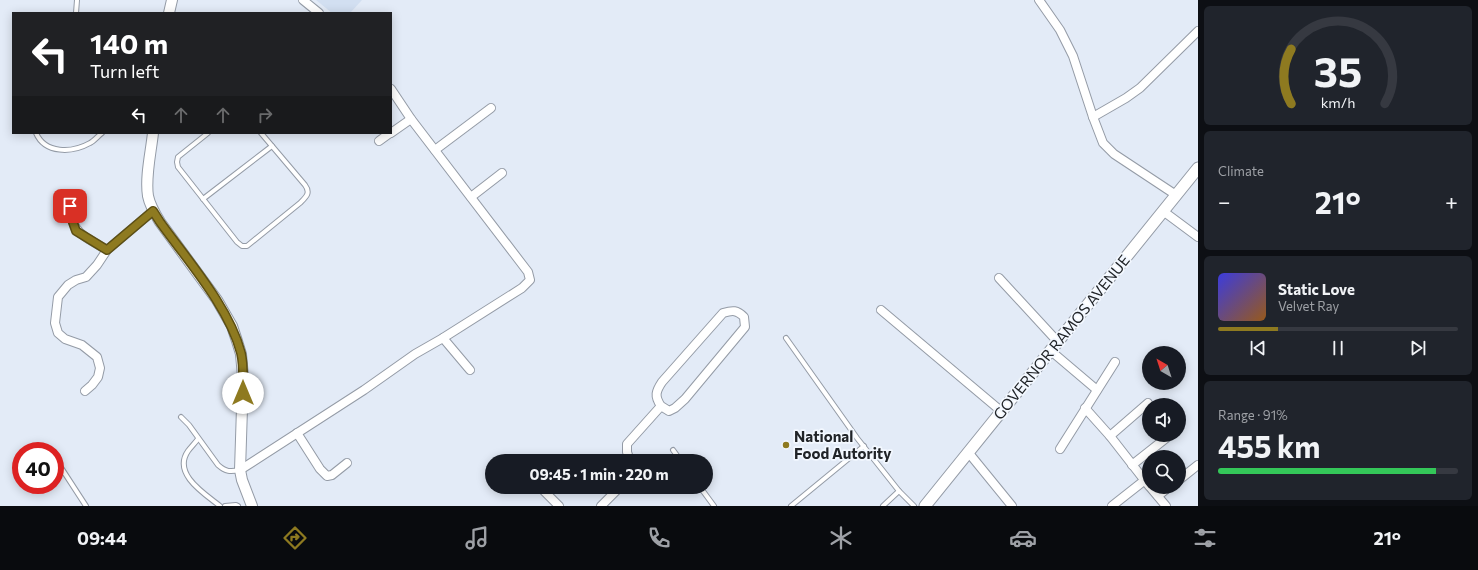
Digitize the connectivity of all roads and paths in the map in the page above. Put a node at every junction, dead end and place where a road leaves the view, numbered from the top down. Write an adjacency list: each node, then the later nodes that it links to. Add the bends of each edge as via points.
1 (77, 0): 5 (lane)
2 (172, 0): 6 (street)
3 (302, 0): 7 (street)
4 (1039, 0): 11 (street, via 1060,30 1073,56)
5 (76, 12)
6 (169, 12)
7 (318, 12)
8 (1198, 32): 11 (street, via 1140,88)
9 (392, 90): 12 (street)
10 (491, 108): 22 (street)
11 (1093, 117): 25 (street, via 1103,143 1109,150)
12 (411, 119): 13 (street); 22 (street)
13 (392, 132)
14 (36, 134): 15 (lane, via 39,140 49,148 63,151 91,143)
15 (101, 134)
16 (153, 134): 29 (street, via 148,197)
17 (207, 134): 28 (lane, via 178,157 177,162 178,167)
18 (262, 134): 21 (lane)
19 (390, 134): 20 (street)
20 (379, 141)
21 (272, 146): 28 (lane); 28 (lane, via 308,190 307,195 253,243 242,246 237,242)
22 (435, 150): 27 (street)
23 (1198, 168): 25 (main road, GOVERNOR RAMOS AVENUE)
24 (502, 173): 27 (street)
25 (1176, 195): 30 (main road, GOVERNOR RAMOS AVENUE)
26 (70, 197): 32 (street, via 70,214 76,231)
27 (471, 197): 35 (street, via 528,272 530,280 522,288)
28 (203, 199)
29 (153, 211): 32 (street); 61 (street, via 232,326 241,354 244,377)
30 (1163, 211): 31 (street); 37 (main road, GOVERNOR RAMOS AVENUE)
31 (1198, 237)
32 (107, 250): 41 (street, via 86,276 68,285 58,297 56,307 55,323 58,333 65,339 82,345 97,357 100,368 98,377)
33 (999, 278): 37 (street)
34 (881, 310): 46 (street)
35 (443, 338): 40 (street); 48 (street)
36 (786, 338): 52 (lane)
37 (1058, 342): 38 (main road, GOVERNOR RAMOS AVENUE)
38 (1051, 351): 42 (street); 46 (main road, GOVERNOR RAMOS AVENUE)
39 (1115, 362): 42 (street)
40 (470, 370)
41 (86, 390)
42 (1097, 390): 44 (street)
43 (661, 406): 43 (street, via 656,392 662,382 723,313 738,311 744,318 745,327 685,399 669,411); 56 (street, via 627,444)
44 (1085, 408): 49 (street); 53 (street)
45 (1142, 408): 49 (street)
46 (1001, 411): 55 (main road, GOVERNOR RAMOS AVENUE)
47 (181, 417): 50 (lane)
48 (297, 433): 58 (street, via 327,476); 61 (street)
49 (1110, 436): 59 (street)
50 (198, 439): 61 (lane, via 224,470); 73 (lane, via 187,451 185,472 192,483)
51 (1161, 442): 59 (street)
52 (864, 446): 66 (lane); 80 (lane)
53 (1060, 449)
54 (673, 450): 57 (lane)
55 (968, 452): 83 (main road, GOVERNOR RAMOS AVENUE); 84 (street)
56 (628, 454)
57 (676, 454)
58 (347, 463)
59 (1132, 465): 64 (street)
60 (1198, 465): 63 (street)
61 (240, 470): 76 (street)
62 (64, 472): 72 (lane)
63 (1186, 474)
64 (1142, 477)
65 (1142, 488): 85 (street)
66 (899, 491): 81 (lane); 82 (lane)
67 (547, 494): 77 (street)
68 (613, 494): 78 (street)
69 (705, 494): 79 (lane)
70 (1161, 494): 71 (street)
71 (1158, 496): 86 (street)
72 (86, 506)
73 (220, 506)
74 (225, 506): 75 (lane)
75 (238, 506)
76 (252, 506)
77 (559, 506)
78 (601, 506)
79 (714, 506)
80 (791, 506)
81 (884, 506)
82 (914, 506)
83 (925, 506)
84 (1012, 506)
85 (1112, 506)
86 (1166, 506)

